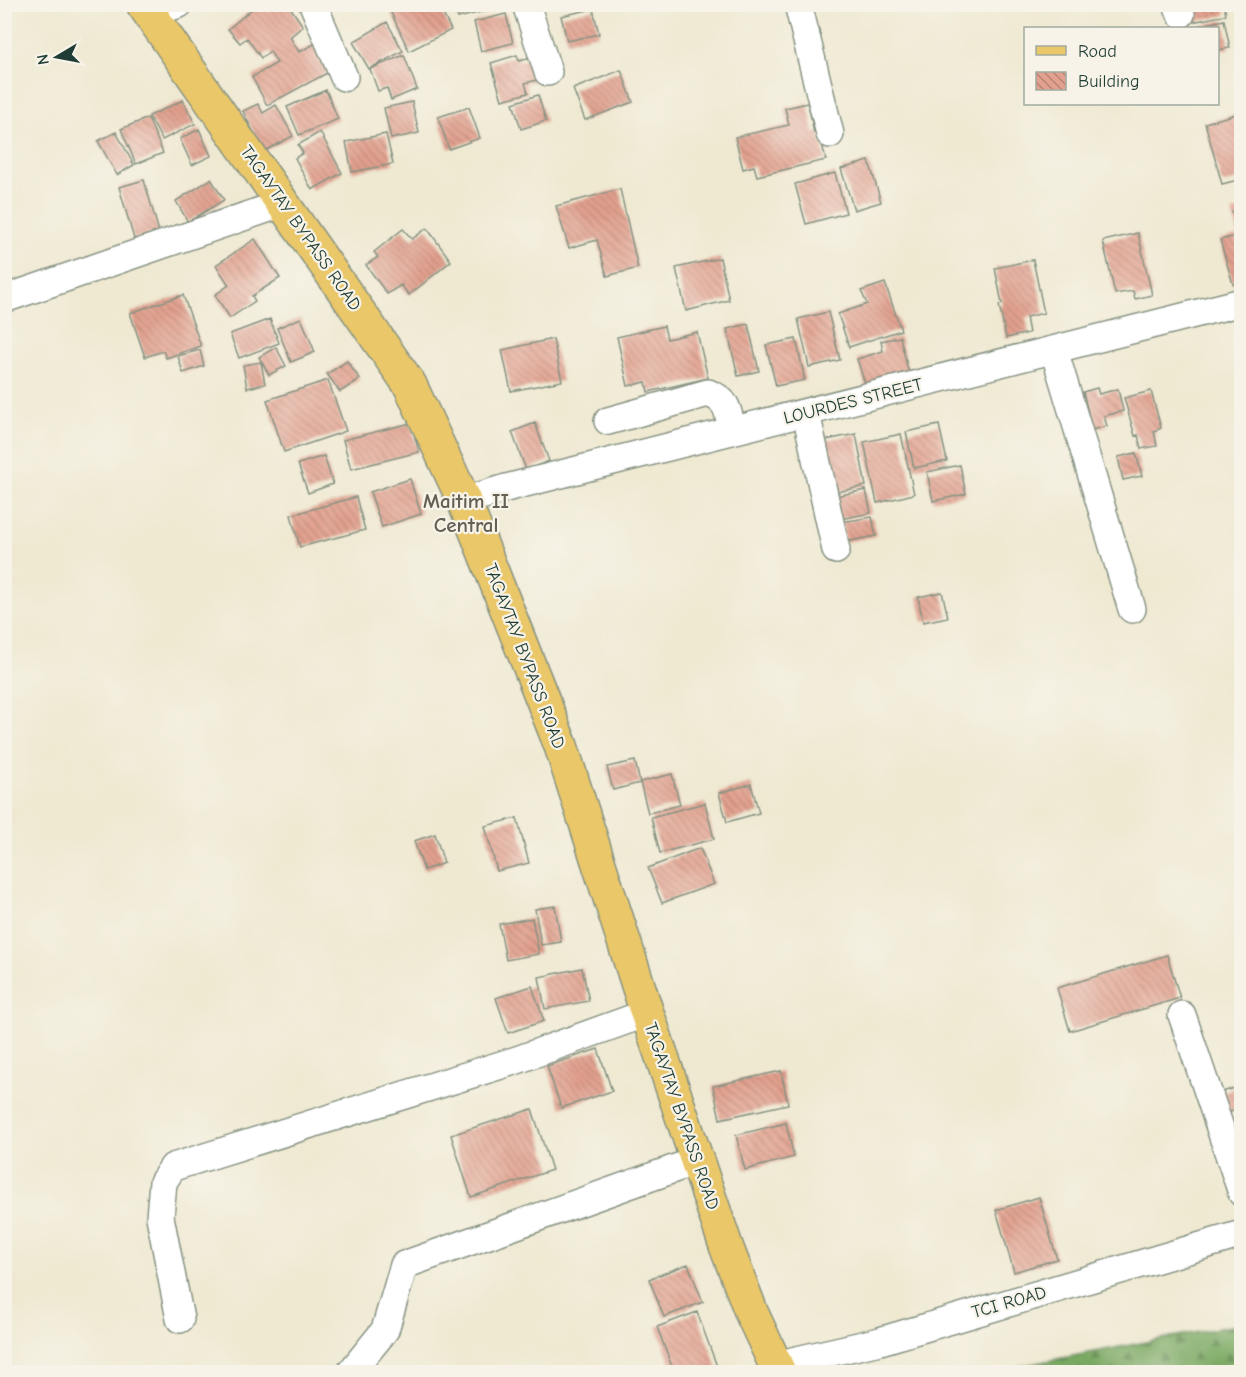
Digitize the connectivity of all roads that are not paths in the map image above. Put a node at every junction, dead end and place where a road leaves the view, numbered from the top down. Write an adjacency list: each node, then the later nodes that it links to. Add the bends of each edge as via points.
1 (313, 4): 6 (street)
2 (526, 4): 5 (street)
3 (798, 4): 7 (street)
4 (157, 8): 8 (main road, TAGAYTAY BYPASS ROAD)
5 (548, 72)
6 (344, 77)
7 (830, 134)
8 (284, 203): 9 (street); 15 (main road, TAGAYTAY BYPASS ROAD, via 410,385)
9 (4, 299)
10 (1242, 302): 11 (street, LOURDES STREET)
11 (1054, 350): 12 (street, LOURDES STREET); 17 (street)
12 (806, 413): 14 (street, LOURDES STREET); 16 (street)
13 (608, 421): 14 (street, via 708,393 719,397 728,408)
14 (732, 430): 15 (street, LOURDES STREET)
15 (464, 501): 18 (main road, TAGAYTAY BYPASS ROAD, via 561,746)
16 (836, 550)
17 (1132, 609)
18 (647, 1013): 20 (main road, TAGAYTAY BYPASS ROAD); 23 (street, via 517,1060 173,1167 163,1182 160,1217)
19 (1182, 1015): 21 (street)
20 (696, 1161): 24 (main road, TAGAYTAY BYPASS ROAD, via 744,1295); 25 (street, via 404,1264 385,1330)
21 (1242, 1193)
22 (1242, 1234): 24 (street, TCI ROAD)
23 (180, 1319)
24 (776, 1370)
25 (351, 1372)

